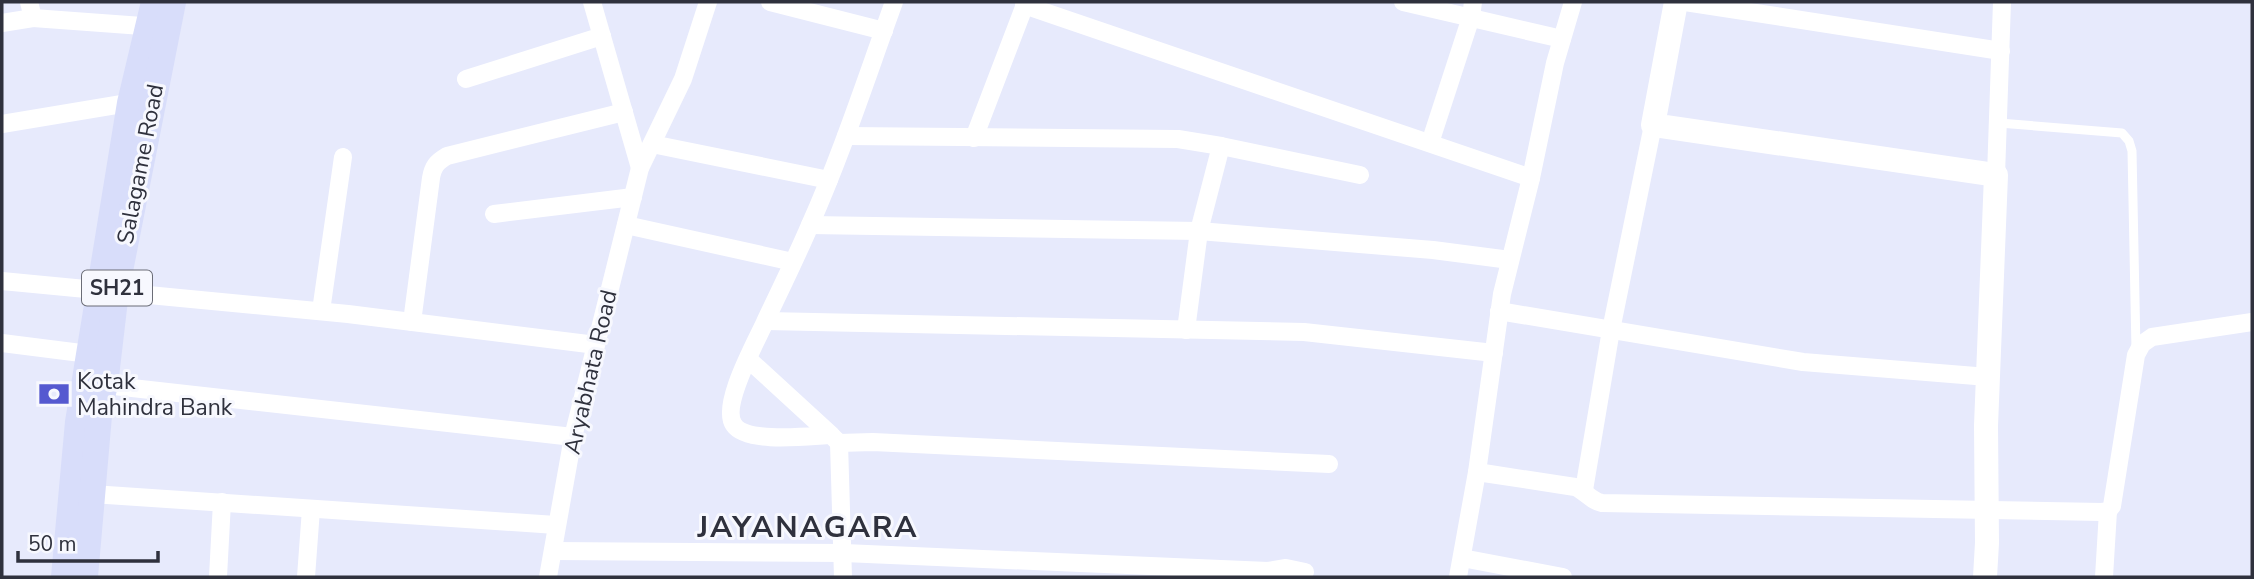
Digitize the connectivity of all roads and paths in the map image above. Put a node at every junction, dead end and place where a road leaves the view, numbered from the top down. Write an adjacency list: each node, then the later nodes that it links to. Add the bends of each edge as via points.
1 (173, 2): 14 (main road)
2 (592, 2): 17 (street)
3 (708, 2): 29 (street, Aryabhata Road, via 683,79)
4 (770, 2): 16 (street)
5 (894, 2): 16 (street)
6 (1403, 2): 13 (street)
7 (1573, 2): 18 (street)
8 (1675, 2): 25 (street)
9 (1685, 2): 19 (street)
10 (2002, 2): 19 (street)
11 (1025, 4): 27 (street); 28 (street)
12 (31, 10): 14 (street); 15 (street)
13 (1472, 10): 18 (street); 28 (street)
14 (156, 19): 21 (main road)
15 (2, 23)
16 (884, 31): 26 (street)
17 (602, 36): 20 (street); 22 (street)
18 (1562, 39): 35 (street)
19 (2001, 51): 23 (street)
20 (466, 79)
21 (141, 101): 24 (street); 45 (main road)
22 (624, 112): 32 (street); 49 (street, via 439,160 431,178)
23 (1999, 123): 34 (street); 57 (lane, via 2122,134 2129,141)
24 (2, 124)
25 (1653, 125): 34 (street); 52 (street)
26 (846, 136): 27 (street); 36 (street)
27 (974, 138): 30 (street, via 1148,138)
28 (1430, 143): 35 (street)
29 (652, 144): 32 (street, Aryabhata Road); 36 (street)
30 (1221, 146): 33 (street); 41 (street)
31 (343, 157): 47 (street)
32 (640, 168): 37 (street, Aryabhata Road)
33 (1360, 175)
34 (1996, 175): 59 (street)
35 (1531, 178): 42 (street)
36 (829, 180): 40 (street)
37 (633, 197): 38 (street); 39 (street, Aryabhata Road)
38 (494, 214)
39 (625, 225): 43 (street); 54 (street, Aryabhata Road)
40 (810, 225): 41 (street); 43 (street)
41 (1199, 230): 42 (street); 51 (street)
42 (1510, 260): 46 (street)
43 (793, 262): 48 (street)
44 (2, 281): 45 (street)
45 (108, 290): 47 (street); 56 (main road); 60 (main road, SH21)
46 (1499, 311): 52 (street); 55 (street)
47 (321, 312): 49 (street)
48 (765, 321): 51 (street); 58 (street)
49 (412, 322): 54 (street)
50 (2252, 322): 57 (street, via 2152,337)
51 (1185, 330): 55 (street, via 1304,332)
52 (1611, 330): 59 (street, via 1803,362); 65 (street)
53 (2, 343): 56 (street)
54 (596, 345): 61 (street, Aryabhata Road)
55 (1494, 353): 64 (street)
56 (89, 354): 76 (main road)
57 (2136, 355): 69 (street)
58 (748, 359): 62 (street); 62 (street, via 730,404 734,426 759,437)
59 (1988, 377): 70 (street)
60 (105, 385): 61 (street); 66 (main road, SH21)
61 (573, 437): 71 (street, Aryabhata Road)
62 (835, 439): 63 (street); 73 (street)
63 (1329, 464)
64 (1477, 472): 65 (street); 74 (street)
65 (1584, 490): 70 (street, via 1602,503)
66 (92, 494): 67 (street); 77 (main road, SH21)
67 (222, 502): 68 (street); 78 (street)
68 (311, 509): 71 (street); 79 (street)
69 (2108, 510): 70 (street); 85 (street)
70 (1987, 511): 84 (street)
71 (556, 525): 72 (street, Aryabhata Road)
72 (553, 551): 73 (street); 80 (street, Aryabhata Road)
73 (844, 553): 75 (street); 81 (street)
74 (1462, 558): 82 (street); 83 (street)
75 (1305, 572)
76 (64, 577)
77 (85, 577)
78 (218, 577)
79 (306, 577)
80 (548, 577)
81 (843, 577)
82 (1458, 577)
83 (1563, 577)
84 (1985, 577)
85 (2104, 577)

